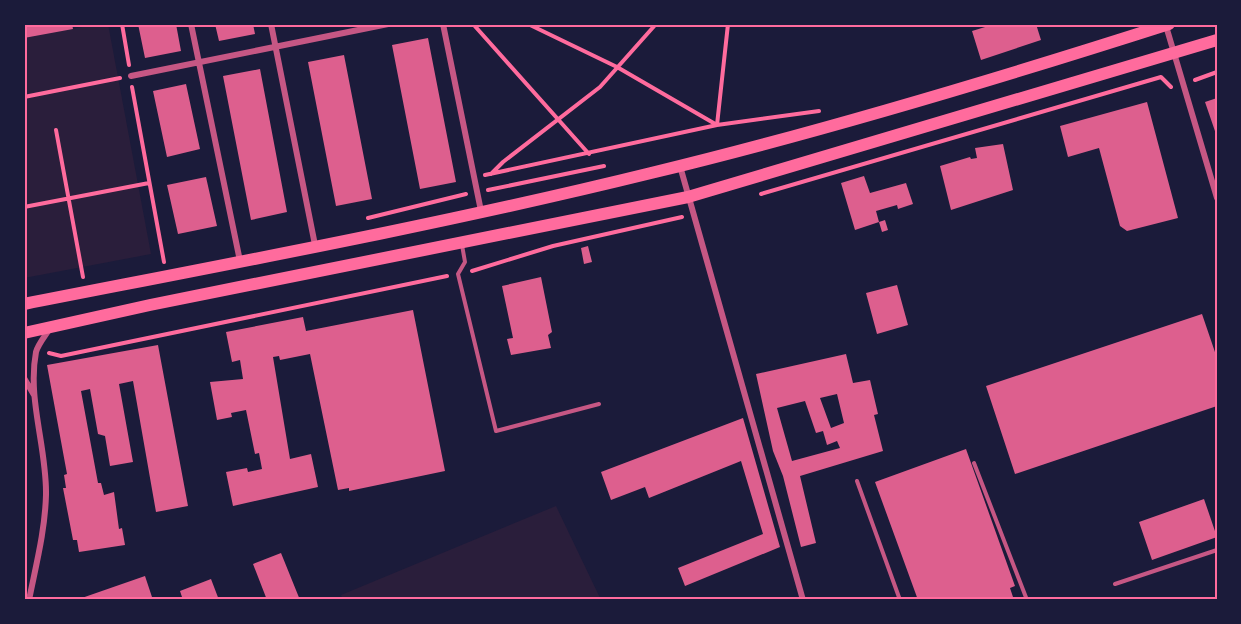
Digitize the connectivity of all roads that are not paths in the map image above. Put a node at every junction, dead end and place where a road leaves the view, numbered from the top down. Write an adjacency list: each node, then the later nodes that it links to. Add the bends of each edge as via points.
1 (191, 24): 9 (street)
2 (271, 24): 7 (street)
3 (388, 24): 7 (street)
4 (443, 24): 14 (street)
5 (1167, 24): 8 (street); 11 (main road, via 938,97)
6 (1217, 39): 8 (main road)
7 (274, 45): 9 (street); 16 (street)
8 (1174, 53): 12 (main road); 13 (street)
9 (198, 60): 10 (street); 17 (street)
10 (130, 76)
11 (680, 165): 12 (street); 14 (main road)
12 (688, 196): 15 (main road); 29 (street)
13 (1217, 198)
14 (482, 210): 16 (main road)
15 (461, 243): 19 (main road); 23 (lane, via 465,262 458,274 496,431)
16 (315, 245): 17 (main road)
17 (240, 261): 18 (main road)
18 (24, 304)
19 (52, 326): 20 (main road); 22 (street, via 36,350)
20 (24, 333)
21 (24, 378): 22 (street)
22 (34, 396): 28 (street, via 46,494 43,534)
23 (599, 404)
24 (974, 463): 31 (lane)
25 (857, 481): 30 (lane)
26 (1217, 550): 27 (lane)
27 (1115, 584)
28 (29, 600)
29 (803, 600)
30 (900, 600)
31 (1027, 600)

